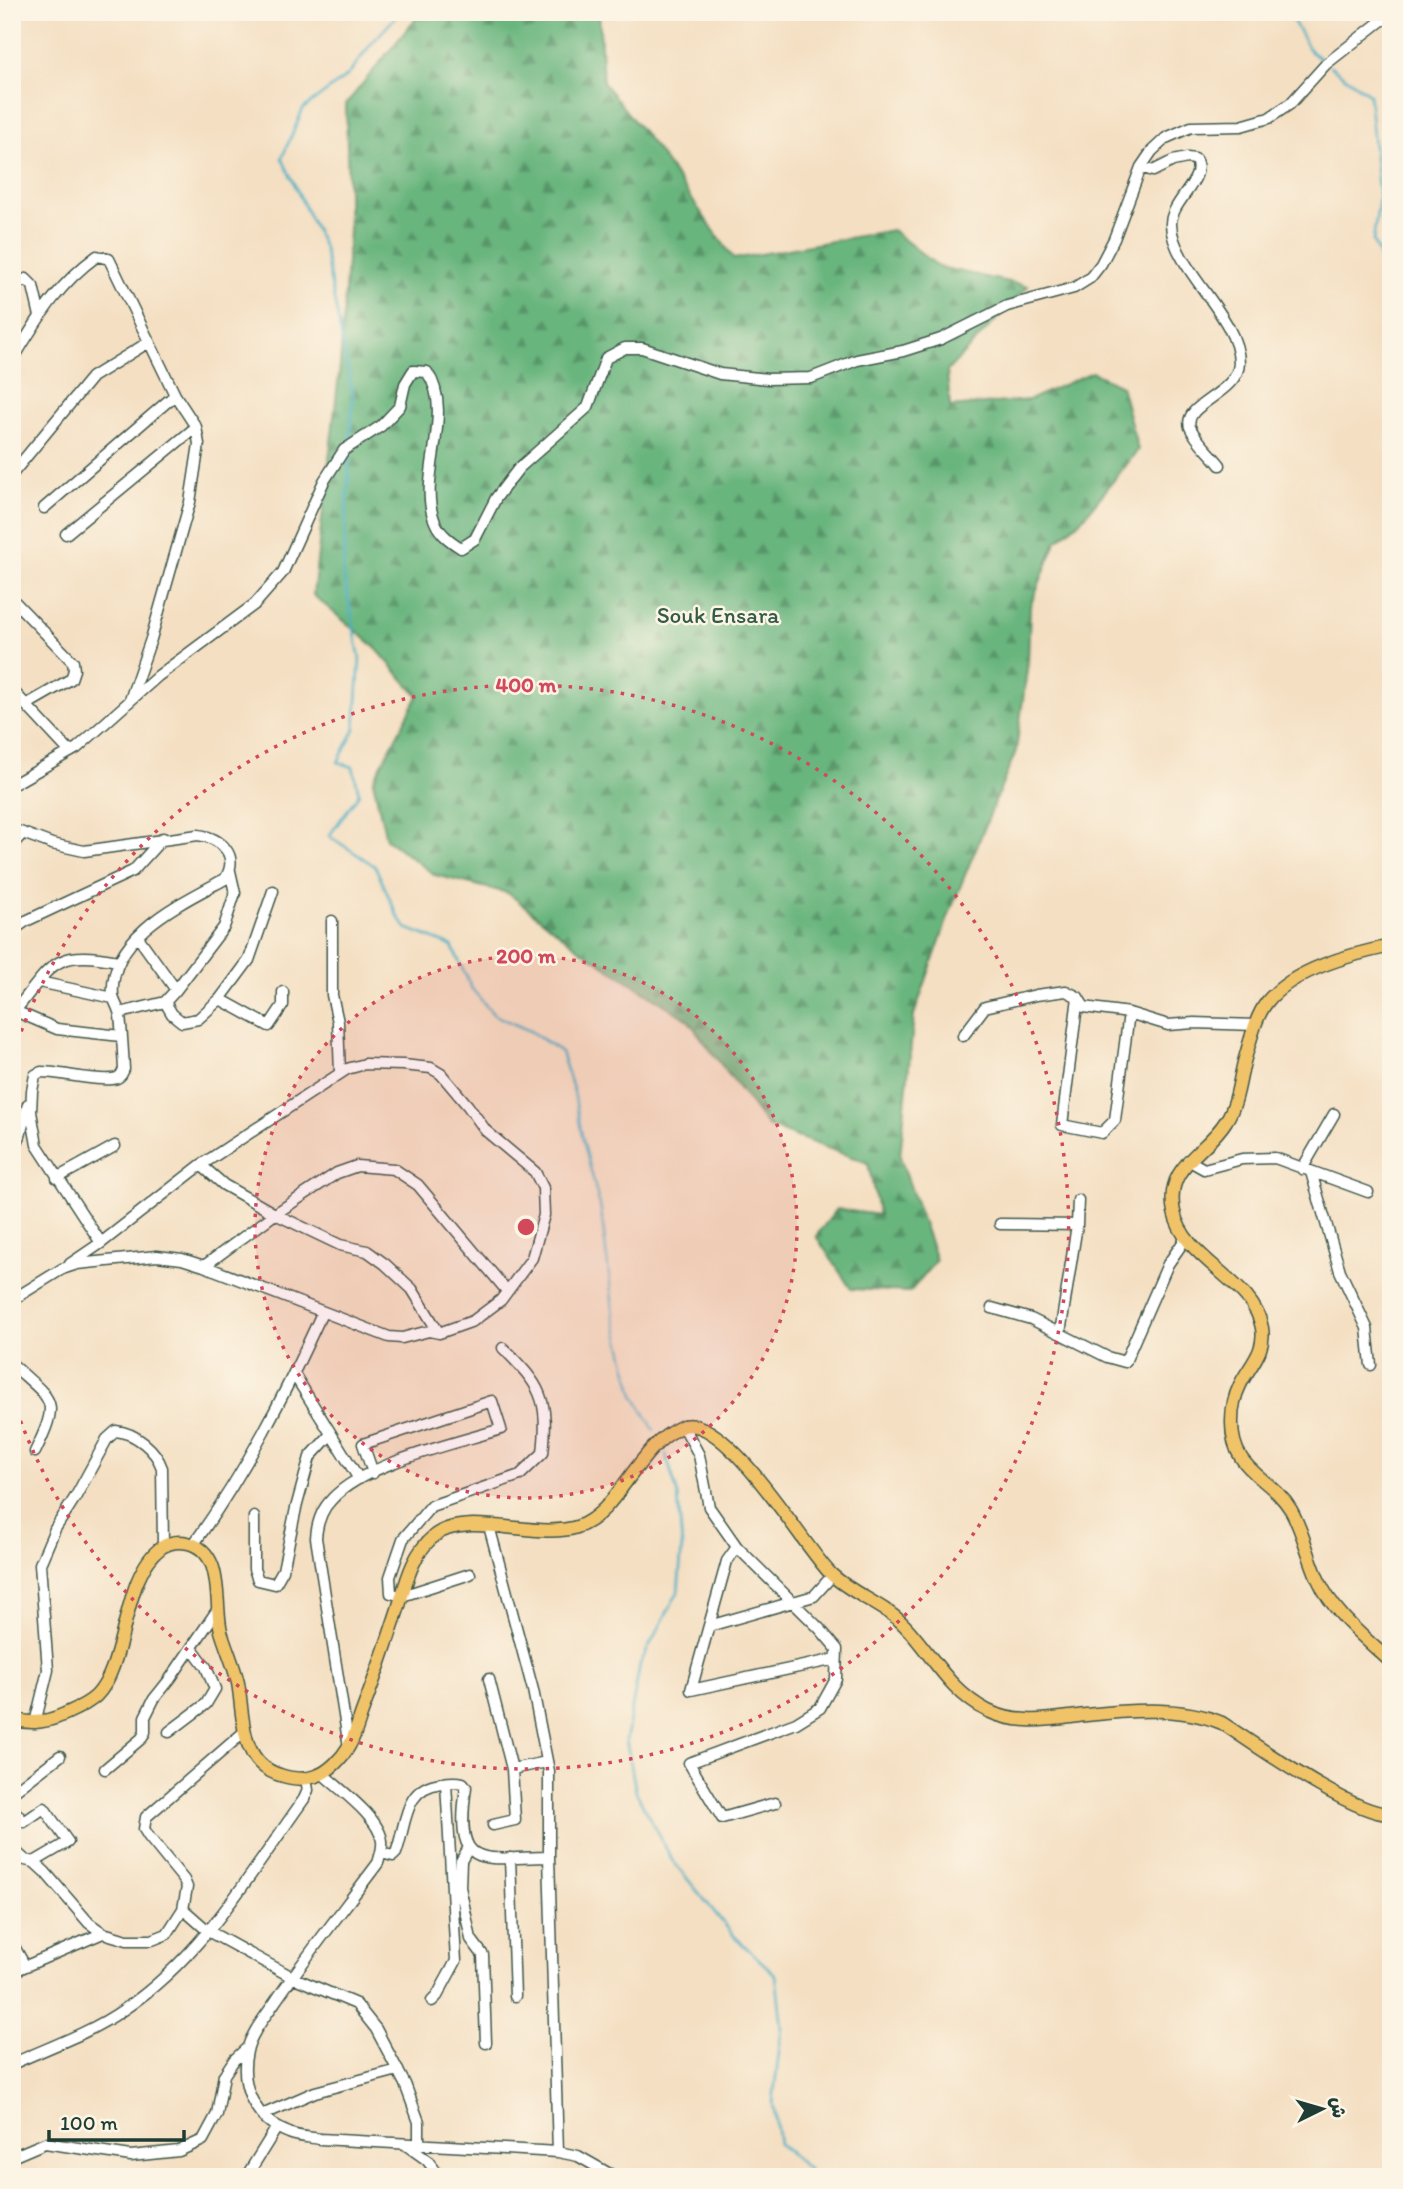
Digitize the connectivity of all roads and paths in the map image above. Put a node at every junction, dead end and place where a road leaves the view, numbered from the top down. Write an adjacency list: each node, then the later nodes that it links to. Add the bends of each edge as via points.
1 (1391, 17): 2 (street, via 1331,61 1290,104 1269,118 1241,126 1191,127 1166,138)
2 (1141, 167): 9 (street, via 1153,171 1187,158 1198,164 1198,174 1173,208 1171,221 1185,261 1220,312 1239,363 1235,378 1190,416 1189,425 1198,440); 15 (street, via 1114,239 1090,278 1074,288 1007,306 941,339 903,352 857,359 811,378 720,374 642,348 625,348 606,358 587,407 519,468 496,498 475,540 461,548 444,537 434,521 430,495 438,399 428,372 413,371 400,406 381,426 344,450 331,470 283,572 255,604)
3 (12, 288): 4 (street, via 26,279 33,286)
4 (40, 316): 5 (street, via 80,268 97,256 109,259); 6 (street)
5 (149, 342): 7 (street); 10 (street, via 92,377)
6 (12, 361)
7 (175, 395): 8 (street); 11 (street)
8 (196, 427): 12 (street); 15 (street, via 199,444 190,502)
9 (1220, 465)
10 (12, 474)
11 (44, 508)
12 (66, 534)
13 (12, 599): 16 (street, via 73,662 71,678)
14 (12, 690): 16 (street)
15 (129, 703): 17 (street)
16 (26, 705): 17 (street)
17 (70, 752): 18 (street)
18 (12, 785)
19 (18, 831): 20 (street, via 84,851); 21 (street)
20 (163, 838): 22 (street, via 214,838 228,852); 25 (street, via 133,871)
21 (12, 845)
22 (230, 871): 26 (street, via 225,879 163,915); 30 (street, via 235,893 224,927)
23 (273, 891): 34 (street, via 249,960)
24 (332, 921): 42 (street, via 332,995)
25 (12, 931)
26 (138, 937): 28 (street); 30 (street)
27 (1391, 946): 39 (main road, via 1332,962 1293,980 1266,1003)
28 (118, 961): 29 (street, via 69,957 51,966); 33 (street)
29 (39, 982): 33 (street); 36 (street)
30 (176, 990): 35 (street)
31 (283, 992): 34 (street, via 283,1005 269,1026)
32 (1078, 997): 38 (street, via 1084,1007); 38 (street, via 1062,1125 1102,1133 1115,1120); 41 (street, via 1066,991 985,1007)
33 (113, 998): 37 (street)
34 (219, 999): 35 (street, via 198,1019 182,1022)
35 (164, 1002): 37 (street)
36 (14, 1008): 40 (street, via 57,1029)
37 (120, 1013): 40 (street)
38 (1129, 1013): 39 (street, via 1168,1025)
39 (1255, 1025): 47 (main road, via 1236,1101 1215,1136)
40 (121, 1036): 43 (street, via 124,1069 117,1078 41,1072 35,1075)
41 (963, 1036)
42 (340, 1073): 48 (street); 60 (street, via 365,1064 431,1068 441,1074 486,1131 534,1172 543,1188 544,1215 532,1258)
43 (32, 1091): 46 (street); 50 (street, via 37,1145)
44 (1334, 1114): 49 (street)
45 (115, 1146): 50 (street)
46 (12, 1152)
47 (1188, 1160): 49 (street, via 1204,1169 1242,1159 1275,1158); 56 (main road, via 1172,1196 1174,1214)
48 (201, 1165): 53 (street, via 224,1185); 57 (street)
49 (1306, 1170): 51 (street); 68 (street, via 1340,1271 1367,1328)
50 (57, 1178): 57 (street)
51 (1367, 1192)
52 (1078, 1200): 55 (street)
53 (275, 1214): 58 (street); 60 (street, via 337,1173 358,1166 394,1169 418,1185); 64 (street, via 340,1245 367,1251 385,1264 412,1289)
54 (1000, 1224): 55 (street)
55 (1077, 1224): 65 (street)
56 (1186, 1238): 65 (street, via 1168,1264 1125,1362); 88 (main road, via 1243,1294 1262,1327 1259,1355 1232,1405 1235,1446 1244,1464 1290,1509 1318,1581 1333,1604)
57 (100, 1243): 59 (street)
58 (204, 1266): 59 (street, via 157,1256 86,1262); 63 (street)
59 (62, 1269): 61 (street)
60 (507, 1291): 64 (street, via 473,1321)
61 (12, 1300)
62 (992, 1308): 65 (street)
63 (322, 1313): 64 (street, via 389,1337); 69 (street)
64 (439, 1333)
65 (1060, 1333)
66 (503, 1348): 82 (street, via 539,1390 547,1424 543,1453 520,1475 431,1506 403,1539 390,1577 391,1594)
67 (12, 1364): 72 (street, via 50,1404 50,1419)
68 (1371, 1365)
69 (294, 1374): 71 (street); 77 (street, via 252,1457)
70 (683, 1425): 76 (main road, via 642,1459 602,1511 577,1527); 79 (street, via 699,1455 709,1507); 81 (main road, via 705,1428 730,1448)
71 (331, 1434): 74 (street); 75 (street, via 310,1457 283,1570 275,1584 258,1580 254,1569)
72 (35, 1451)
73 (373, 1473): 73 (street, via 363,1444 492,1401 501,1429); 74 (street)
74 (359, 1479): 94 (street, via 326,1506 316,1538)
75 (254, 1517)
76 (489, 1526): 82 (main road, via 449,1527 435,1535 408,1572); 96 (street, via 533,1690)
77 (193, 1545): 78 (main road); 84 (main road, via 209,1557)
78 (163, 1546): 91 (main road, via 138,1585 106,1684 81,1707); 91 (street, via 159,1458 137,1438 116,1431 107,1438 55,1529 40,1564 48,1670)
79 (737, 1547): 83 (street); 85 (street, via 727,1561)
80 (470, 1574): 82 (street)
81 (832, 1576): 83 (street, via 814,1596); 105 (main road, via 905,1626 947,1679 989,1712 1029,1721 1162,1712 1204,1716 1329,1791 1364,1809)
82 (402, 1596): 94 (main road)
83 (791, 1602): 85 (street); 87 (street, via 836,1649)
84 (218, 1609): 86 (street); 93 (main road, via 240,1694)
85 (709, 1626): 87 (street, via 691,1690)
86 (192, 1648): 92 (street, via 215,1689 206,1704); 97 (street, via 153,1699 142,1738)
87 (836, 1659): 103 (street, via 836,1679 820,1709 796,1723 689,1763 722,1818)
88 (1391, 1662)
89 (489, 1679): 98 (street)
90 (12, 1719): 91 (main road)
91 (35, 1723)
92 (169, 1732)
93 (243, 1733): 100 (main road, via 268,1771); 113 (street, via 144,1822 149,1837 187,1886)
94 (349, 1748): 99 (main road)
95 (60, 1756): 102 (street)
96 (547, 1762): 98 (street); 110 (street)
97 (105, 1769)
98 (512, 1769): 106 (street, via 515,1820)
99 (323, 1774): 100 (main road); 109 (street, via 370,1817 382,1842)
100 (306, 1779): 114 (street, via 304,1799)
101 (446, 1783): 108 (street, via 458,1781 466,1787 463,1826); 109 (street, via 421,1789 409,1809 396,1853); 121 (street, via 456,1961)
102 (12, 1793)
103 (775, 1803)
104 (12, 1808): 112 (street, via 24,1822 44,1808 68,1842)
105 (1391, 1814)
106 (493, 1825)
107 (12, 1848): 112 (street, via 24,1860)
108 (468, 1849): 111 (street, via 485,1858); 122 (street, via 461,1861 460,1887 471,1939 483,1955)
109 (381, 1853): 119 (street)
110 (549, 1857): 111 (street); 130 (street)
111 (510, 1858): 120 (street)
112 (34, 1862): 115 (street)
113 (183, 1909): 114 (street); 115 (street, via 160,1938 127,1940)
114 (208, 1931): 119 (street); 124 (street, via 170,1972 125,2009)
115 (103, 1933): 117 (street)
116 (12, 1943): 117 (street)
117 (25, 1966): 118 (street)
118 (12, 1972)
119 (292, 1977): 123 (street); 125 (street, via 356,2004)
120 (516, 1996)
121 (432, 2001)
122 (486, 2043)
123 (247, 2048): 126 (street, via 247,2088); 131 (street, via 225,2076 217,2114 204,2140 179,2151 131,2156 45,2143)
124 (12, 2064)
125 (398, 2070): 126 (street, via 315,2092); 129 (street, via 419,2122)
126 (262, 2115): 127 (street)
127 (276, 2127): 128 (street, via 320,2139); 132 (street)
128 (404, 2143): 129 (street); 133 (street)
129 (419, 2144): 130 (street)
130 (558, 2152): 134 (street, via 578,2156)
131 (12, 2157)
132 (246, 2177)
133 (440, 2177)
134 (615, 2177)

